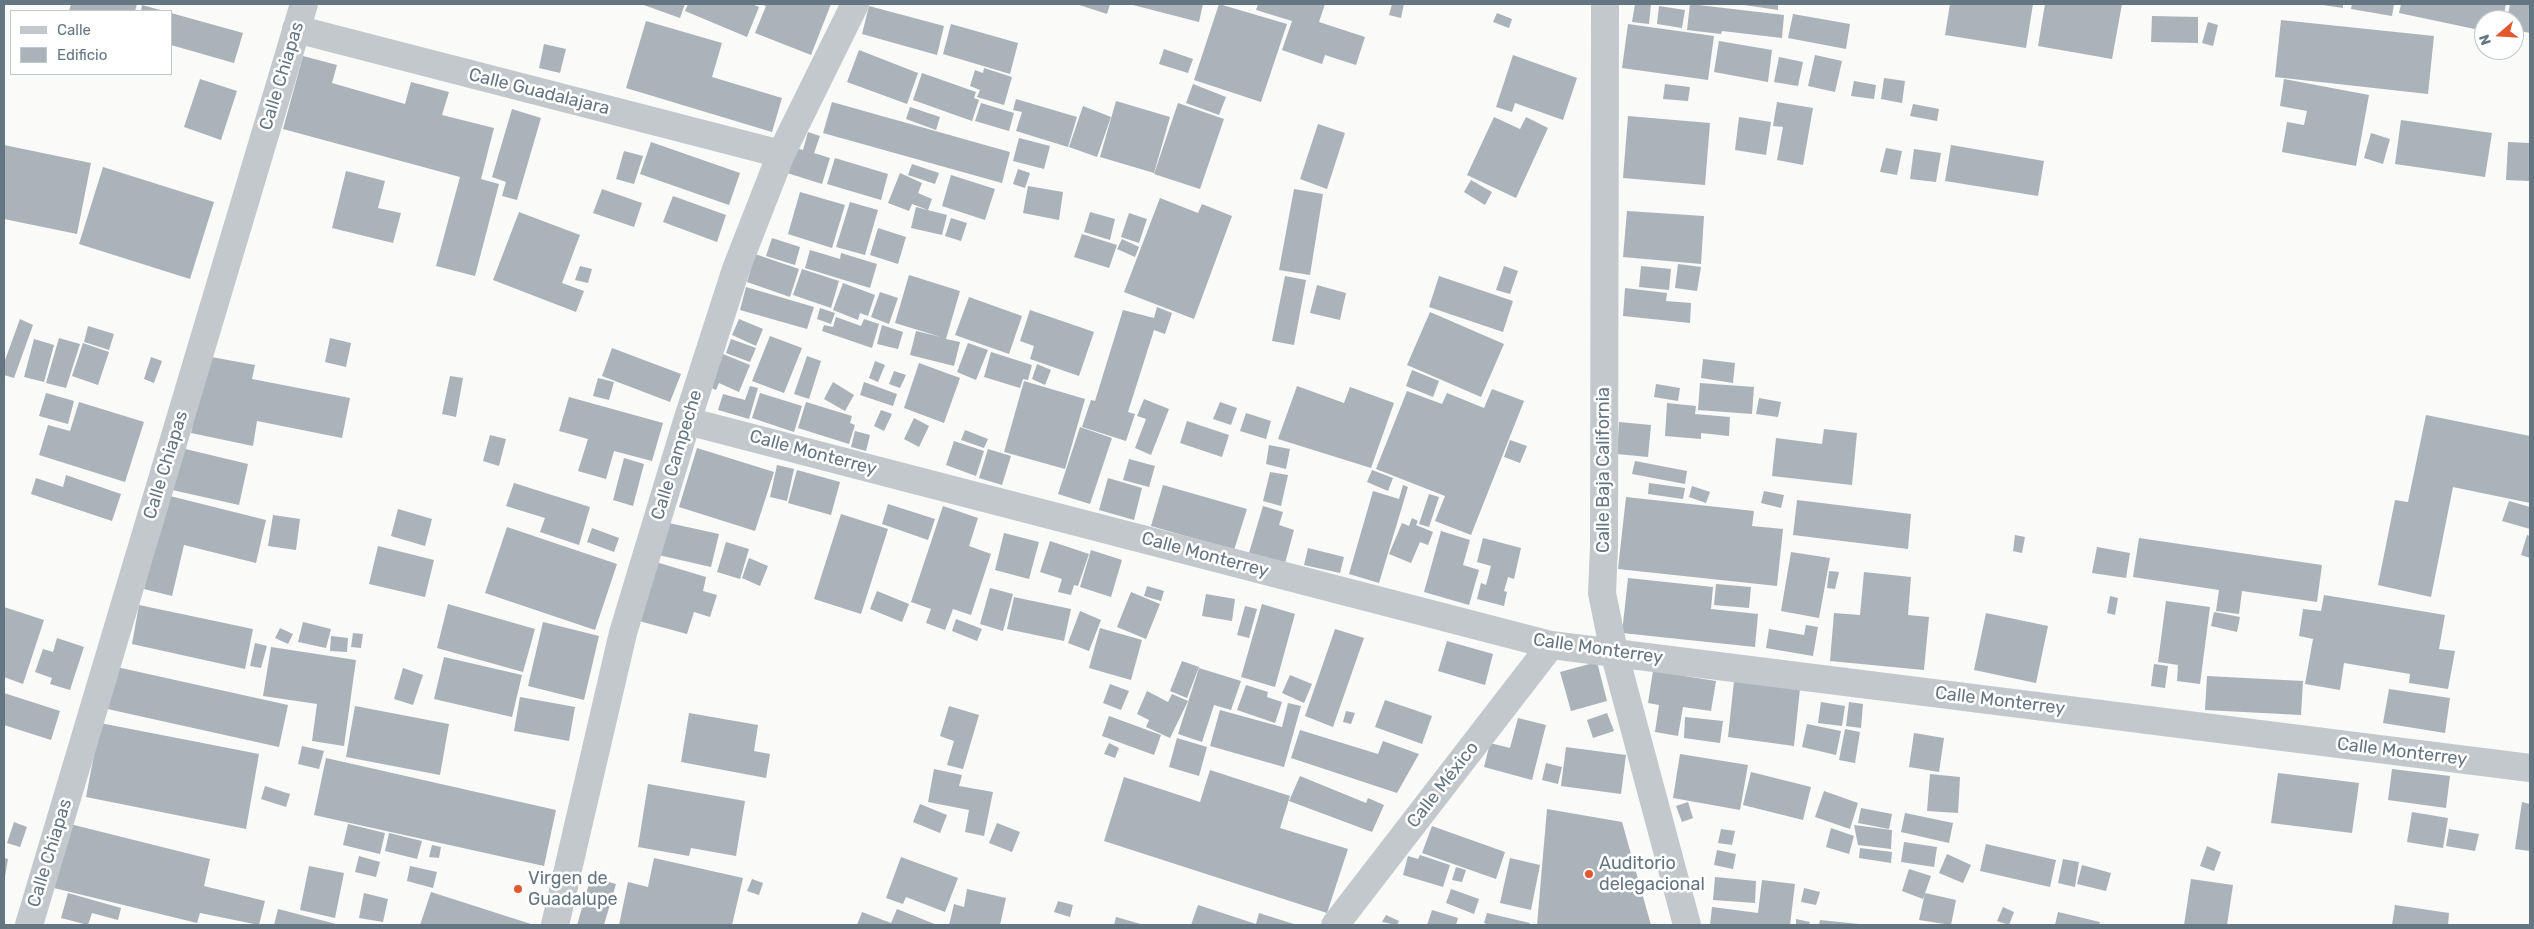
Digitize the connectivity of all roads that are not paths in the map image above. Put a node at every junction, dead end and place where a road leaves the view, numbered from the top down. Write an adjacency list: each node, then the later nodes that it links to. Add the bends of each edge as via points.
1 (855, 4): 4 (street, Calle Campeche)
2 (1606, 4): 7 (street, Calle Baja California, via 1602,593)
3 (300, 16): 4 (street, Calle Guadalajara); 9 (street, Calle Chiapas)
4 (782, 154): 5 (street, Calle Campeche, via 736,269)
5 (687, 421): 6 (street, Calle Monterrey); 10 (street, Calle Campeche, via 623,633)
6 (1551, 645): 7 (street, Calle Monterrey); 11 (street, Calle México)
7 (1614, 652): 8 (street, Calle Monterrey); 12 (street, Calle Baja California)
8 (2530, 768)
9 (29, 925)
10 (555, 925)
11 (1335, 925)
12 (1687, 925)

